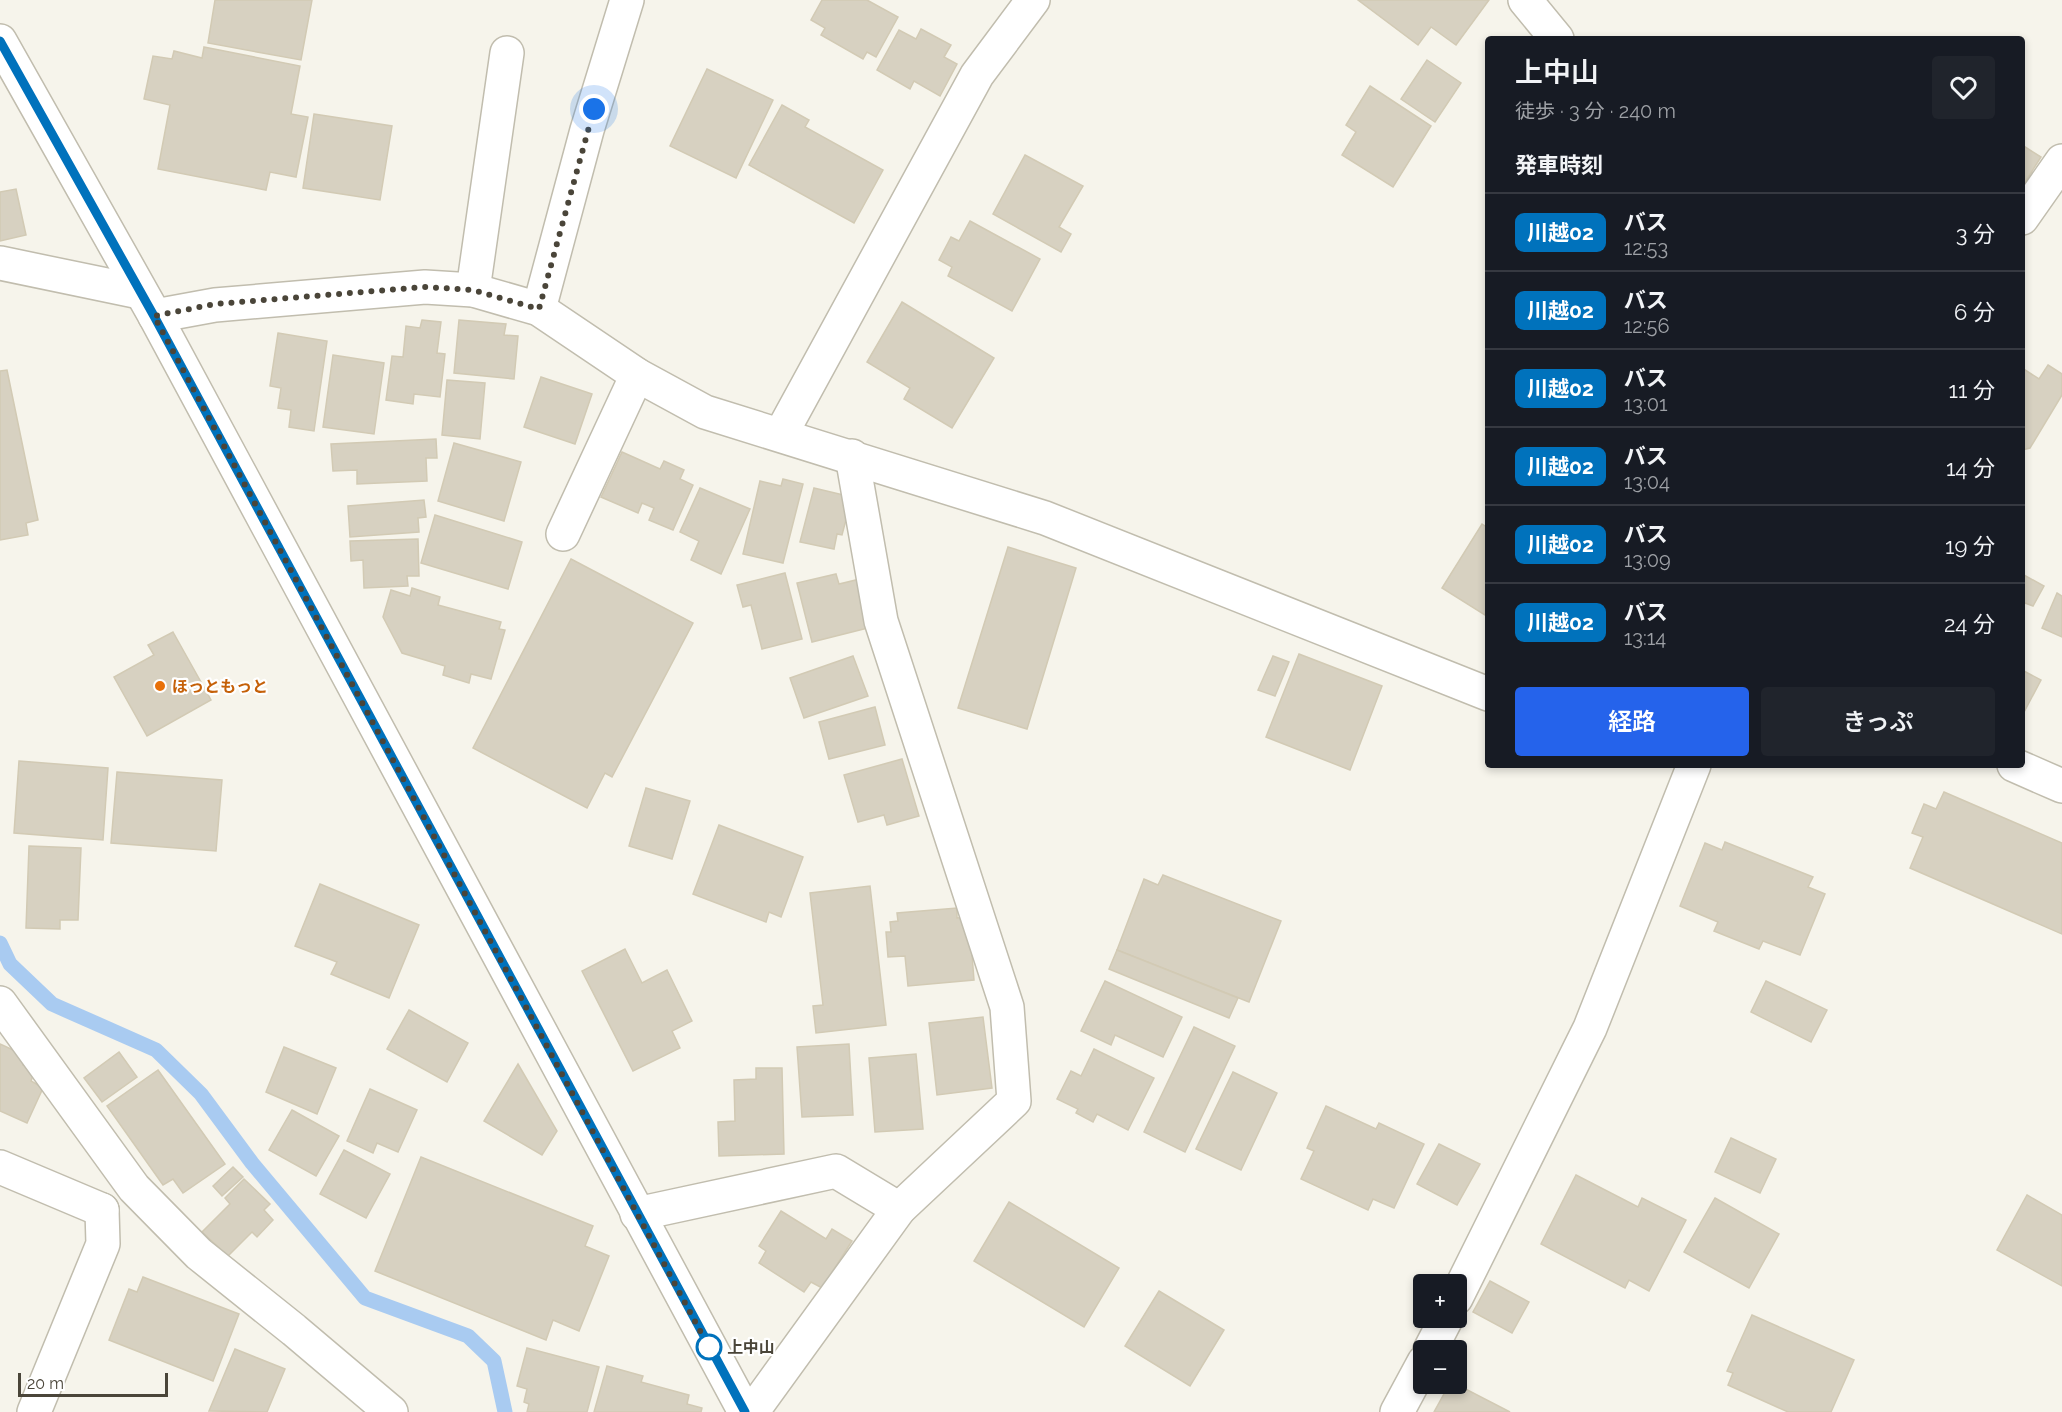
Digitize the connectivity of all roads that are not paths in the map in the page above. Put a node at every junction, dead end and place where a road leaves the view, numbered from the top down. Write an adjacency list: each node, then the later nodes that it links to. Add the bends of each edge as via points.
1 (627, 0): 12 (street)
2 (1033, 0): 14 (street, via 977,75)
3 (1525, 0): 4 (street)
4 (1555, 36)
5 (0, 41): 11 (street)
6 (507, 53): 10 (street)
7 (2062, 161): 8 (street)
8 (2025, 214)
9 (0, 263): 11 (street)
10 (473, 290): 11 (street, via 414,288 215,304); 12 (street)
11 (147, 304): 26 (street)
12 (539, 309): 13 (street)
13 (637, 375): 14 (street, via 705,412); 16 (street)
14 (781, 434): 15 (street)
15 (852, 456): 17 (street, via 1045,518); 24 (street, via 881,621 1007,1007 1014,1101)
16 (563, 534)
17 (1485, 693)
18 (1683, 768): 27 (street, via 1590,1028)
19 (2021, 768): 20 (street)
20 (2062, 786)
21 (0, 1003): 23 (street)
22 (0, 1167): 25 (street)
23 (134, 1188): 25 (street); 30 (street, via 199,1254)
24 (899, 1209): 26 (street, via 836,1171); 32 (street)
25 (102, 1210): 29 (street, via 103,1244)
26 (637, 1214): 31 (street)
27 (1467, 1276)
28 (1413, 1382): 33 (street)
29 (34, 1412)
30 (391, 1412)
31 (745, 1412)
32 (752, 1412)
33 (1397, 1412)

